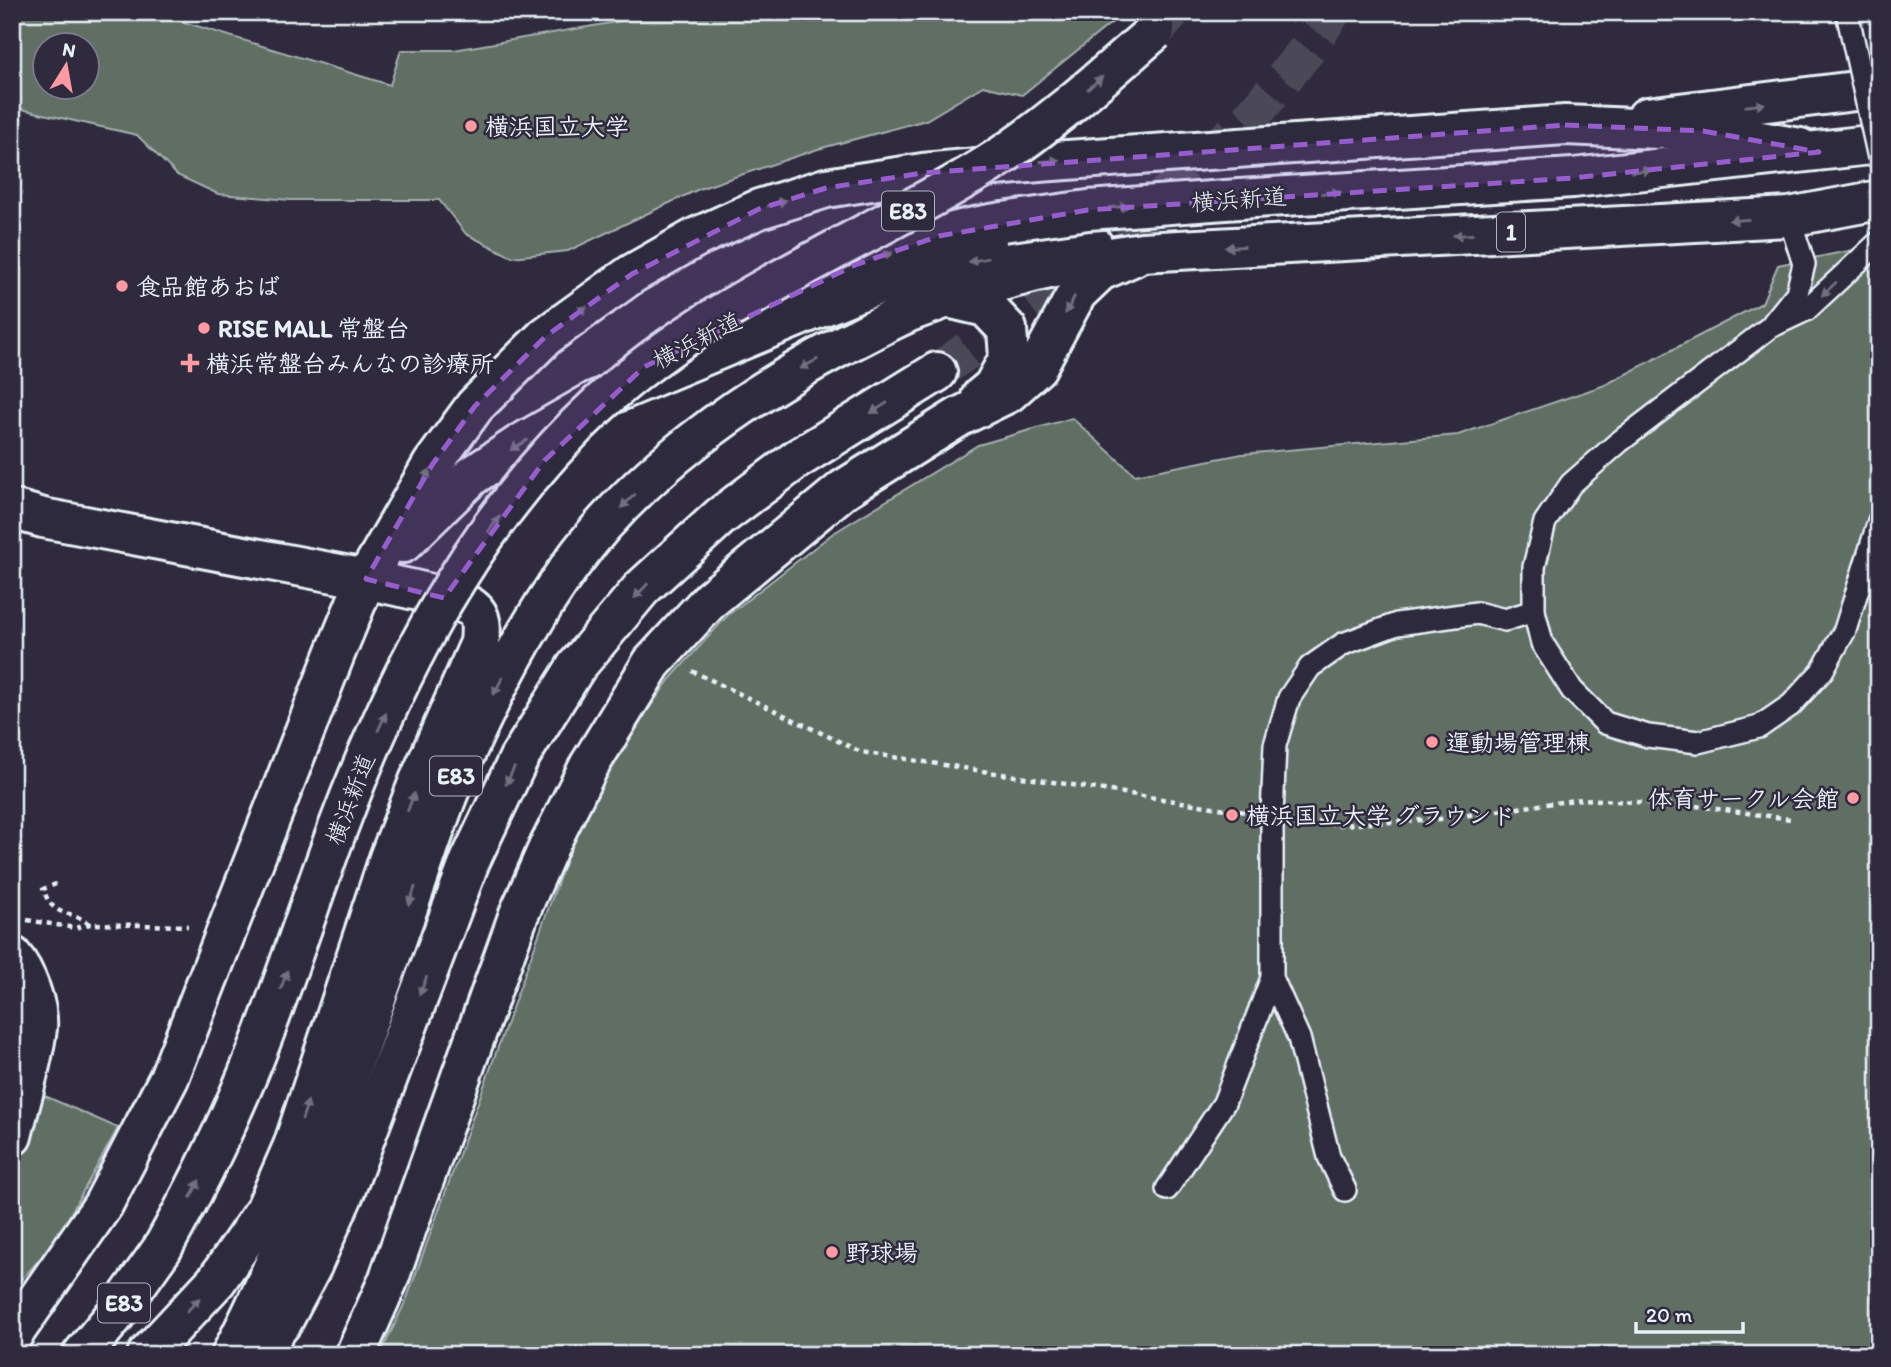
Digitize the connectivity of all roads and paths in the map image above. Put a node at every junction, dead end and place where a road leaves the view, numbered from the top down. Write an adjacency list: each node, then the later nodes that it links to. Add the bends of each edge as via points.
1 (1847, 12): 7 (lane, bridge)
2 (1155, 31): 16 (main road, E83, one-way to 2, bridge, via 726,310 992,162 1068,106)
3 (1879, 88): 4 (main road, one-way to 3)
4 (1565, 125): 6 (main road, via 1703,131); 21 (main road, one-way to 4, via 432,465 475,406 546,336 632,274 759,209 826,188 936,172)
5 (1879, 144): 6 (main road, 横浜新道 / 1)
6 (1819, 152): 10 (main road, 横浜新道 / 1, one-way to 6, bridge, via 1088,210 1573,178)
7 (1879, 158)
8 (1879, 201): 9 (main road, 横浜新道 / 1)
9 (1789, 217): 12 (main road, 横浜新道 / 1, one-way to 12); 15 (lane, via 1804,264 1797,293)
10 (1003, 222): 16 (main road, 横浜新道 / E83, one-way to 10, bridge, via 855,265 939,236)
11 (1879, 242): 15 (lane, one-way to 15, via 1807,310)
12 (1142, 252): 13 (main road, 横浜新道 / 1); 18 (main road, one-way to 18, via 1100,271 1077,293 1037,367 1008,393); 21 (main road, one-way to 21, via 1089,244 909,275 647,379 520,443 472,477)
13 (1017, 278): 14 (main road, 横浜新道 / E83)
14 (948, 298): 18 (main road, via 986,307 1007,329 1009,358 993,387); 38 (main road, 横浜新道 / E83, one-way to 38, via 869,332 743,404 671,460 612,516 572,563 532,622 450,791 320,1156 263,1294)
15 (1770, 327): 22 (lane, via 1571,484 1545,522 1534,567)
16 (644, 367): 36 (main road, 横浜新道 / E83, one-way to 16, bridge, via 162,1249 195,1191 239,1094 369,749 418,644 460,572 512,499 596,406)
17 (937, 372): 39 (main road, E83, one-way to 39, via 797,459 720,516 642,588 576,667 519,758 470,860 345,1191 283,1321)
18 (959, 418): 40 (main road, via 844,489 711,598 652,663 589,766 524,903 393,1268)
19 (12, 509): 21 (main road)
20 (1879, 521): 22 (lane, via 1844,630 1822,671 1791,705 1759,727 1698,743 1648,736 1605,723 1572,690 1557,667 1542,643)
21 (366, 579): 35 (main road, via 169,1078 103,1205); 37 (main road, one-way to 21, via 218,1280 265,1210 293,1146 394,845 480,643 482,625 473,608)
22 (1534, 611): 24 (lane, via 1505,620 1477,612 1397,624 1343,644 1310,667 1289,698 1275,745)
23 (687, 669): 24 (path, via 861,752)
24 (1272, 816): 25 (path, via 1340,825 1440,820 1582,799 1689,805); 31 (lane)
25 (1790, 819)
26 (56, 884): 28 (path, via 43,889 48,903 61,914 79,916)
27 (25, 920): 28 (path, via 75,929)
28 (90, 924): 29 (path)
29 (164, 926)
30 (12, 956): 32 (main road, via 31,991 37,1026)
31 (1272, 978): 33 (lane, via 1224,1103); 34 (lane, via 1299,1038 1329,1157)
32 (12, 1136)
33 (1167, 1189)
34 (1345, 1190)
35 (12, 1336)
36 (82, 1355)
37 (147, 1355)
38 (231, 1355)
39 (256, 1355)
40 (355, 1355)

